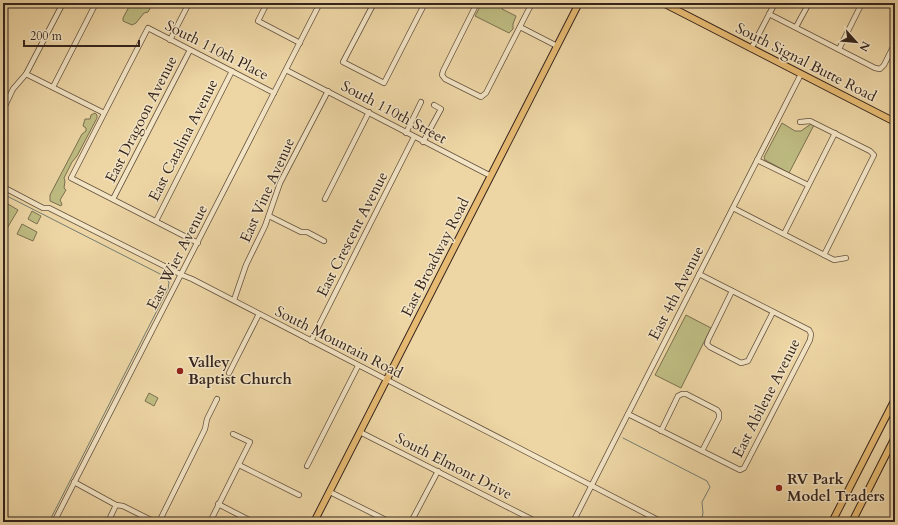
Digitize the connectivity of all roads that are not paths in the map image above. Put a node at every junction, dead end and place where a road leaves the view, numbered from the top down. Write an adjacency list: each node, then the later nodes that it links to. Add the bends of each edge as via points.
1 (63, 3): 27 (street)
2 (96, 3): 29 (street)
3 (189, 3): 18 (street)
4 (267, 3): 19 (street, via 258,21)
5 (320, 3): 19 (street, East Wier Avenue)
6 (374, 3): 7 (street, via 344,62 384,83)
7 (424, 3)
8 (477, 3): 16 (street, via 443,71 445,79 478,96 483,96)
9 (532, 3): 16 (street)
10 (579, 3): 21 (main road, East Broadway Road)
11 (663, 3): 22 (main road, South Signal Butte Road)
12 (775, 3): 15 (street)
13 (809, 3): 17 (street)
14 (862, 3): 23 (street)
15 (769, 14): 17 (street); 22 (street)
16 (520, 27): 21 (street)
17 (796, 27): 23 (street)
18 (170, 40): 24 (street, South 110th Place); 36 (street, South 110th Place, via 148,28)
19 (300, 43): 25 (street, East Wier Avenue)
20 (895, 43): 23 (street, via 880,69)
21 (557, 46): 44 (main road, East Broadway Road)
22 (751, 48): 28 (main road, South Signal Butte Road)
23 (839, 49)
24 (190, 50): 26 (street, South 110th Place); 48 (street, East Dragoon Avenue)
25 (286, 70): 30 (street, South 110th Street); 31 (street, East Wier Avenue)
26 (232, 71): 31 (street, South 110th Place); 51 (street, East Catalina Avenue)
27 (26, 74): 29 (street); 34 (street, via 13,89)
28 (801, 74): 38 (main road, South Signal Butte Road); 43 (street, East 4th Avenue)
29 (53, 87): 36 (street)
30 (328, 91): 35 (street, South 110th Street); 50 (street, East Vine Avenue, via 280,183)
31 (274, 93): 54 (street, East Wier Avenue)
32 (421, 102): 39 (street)
33 (434, 105): 42 (street, via 441,109)
34 (3, 110)
35 (369, 112): 39 (street, South 110th Street); 47 (street)
36 (104, 113): 48 (street, via 71,178)
37 (800, 122): 40 (street, via 810,121)
38 (895, 122)
39 (406, 133): 41 (street, South 110th Street)
40 (835, 133): 45 (street); 55 (street, via 874,155)
41 (414, 137): 42 (street, South 110th Street); 63 (street, East Crescent Avenue)
42 (423, 142): 44 (street, South 110th Street)
43 (757, 160): 45 (street); 49 (street, East 4th Avenue)
44 (491, 176): 66 (main road, East Broadway Road)
45 (808, 185): 52 (street)
46 (3, 187): 58 (street, South Mountain Road)
47 (325, 198)
48 (113, 199): 51 (street)
49 (733, 208): 52 (street); 57 (street, East 4th Avenue)
50 (269, 216): 53 (street); 60 (street, East Vine Avenue, via 246,265)
51 (156, 221): 54 (street)
52 (784, 234): 55 (street)
53 (324, 241)
54 (198, 242): 58 (street, East Wier Avenue)
55 (824, 254): 56 (street, via 834,260)
56 (846, 258)
57 (699, 274): 59 (street); 69 (street, East 4th Avenue)
58 (182, 275): 60 (street, South Mountain Road); 78 (street, East Wier Avenue)
59 (732, 291): 61 (street); 61 (street, via 707,344 740,363 748,361)
60 (234, 300): 62 (street, South Mountain Road)
61 (773, 312): 74 (street, East Abilene Avenue, via 809,330 810,340 744,468 737,470)
62 (259, 314): 63 (street, South Mountain Road); 65 (street)
63 (310, 341): 64 (street, South Mountain Road)
64 (358, 366): 66 (street, South Mountain Road); 76 (street)
65 (229, 373)
66 (386, 381): 71 (main road, East Broadway Road); 79 (street, South Mountain Road)
67 (895, 399): 96 (main road)
68 (217, 400): 87 (street, via 207,419 206,429)
69 (628, 414): 70 (street); 79 (street, East 4th Avenue)
70 (661, 431): 74 (street); 74 (street, via 678,396 686,394 719,413 719,418)
71 (360, 432): 77 (street, South Elmont Drive); 80 (main road, East Broadway Road)
72 (233, 434): 75 (street, via 250,442)
73 (895, 437): 97 (main road)
74 (702, 451)
75 (239, 464): 81 (street); 82 (street)
76 (307, 466)
77 (438, 471): 92 (street); 93 (street, South Elmont Drive)
78 (74, 482): 83 (street); 84 (street, East Wier Avenue)
79 (591, 486): 94 (street, East 4th Avenue); 95 (street, South Mountain Road)
80 (330, 492): 90 (main road, East Broadway Road); 91 (street)
81 (299, 495)
82 (218, 504): 88 (street); 89 (street)
83 (116, 505): 85 (street); 86 (street)
84 (54, 522)
85 (108, 522)
86 (155, 522)
87 (159, 522)
88 (210, 522)
89 (253, 522)
90 (314, 522)
91 (390, 522)
92 (411, 522)
93 (537, 522)
94 (573, 522)
95 (662, 522)
96 (832, 522)
97 (852, 522)

